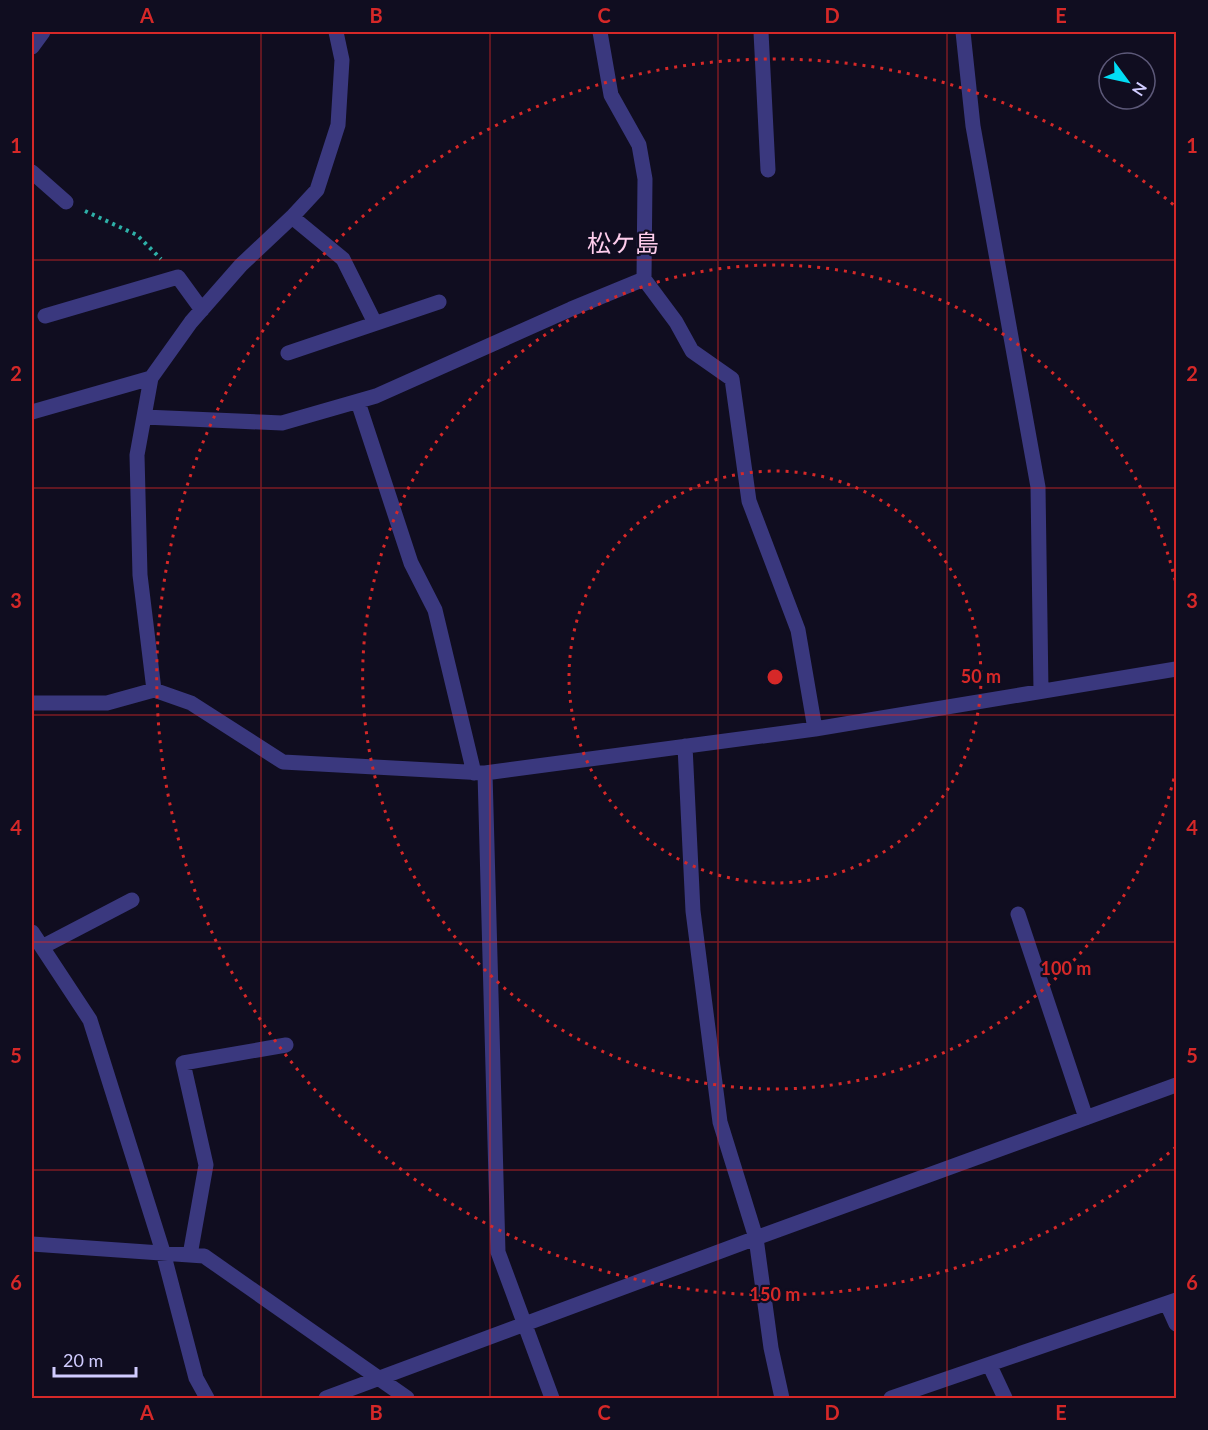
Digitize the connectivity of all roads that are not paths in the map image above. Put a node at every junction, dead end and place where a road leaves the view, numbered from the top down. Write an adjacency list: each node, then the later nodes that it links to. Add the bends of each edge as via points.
1 (42, 32): 6 (street)
2 (336, 32): 10 (street, via 342,60 338,125 317,190)
3 (600, 32): 11 (street, via 611,95 639,145 645,179)
4 (761, 32): 7 (street)
5 (963, 32): 23 (street, via 974,126 1038,487)
6 (32, 47)
7 (768, 170)
8 (32, 172): 9 (street)
9 (66, 202)
10 (292, 217): 13 (street, via 241,265); 15 (street, via 343,259)
11 (644, 279): 18 (street); 25 (street, via 692,351 732,379 749,501 798,630)
12 (439, 302): 15 (street)
13 (202, 310): 14 (street, via 178,277); 17 (street)
14 (45, 316)
15 (375, 324): 16 (street)
16 (288, 353)
17 (151, 378): 19 (street); 20 (street)
18 (358, 402): 20 (street, via 282,423); 27 (street, via 411,562 435,610)
19 (32, 412)
20 (144, 417): 22 (street, via 137,455 140,575)
21 (1176, 669): 23 (street)
22 (154, 690): 24 (street, via 107,703); 27 (street, via 190,704 282,762)
23 (1041, 692): 25 (street)
24 (32, 703)
25 (815, 729): 26 (street)
26 (685, 746): 27 (street); 35 (street, via 693,911 720,1122)
27 (480, 773): 40 (street, via 498,1252)
28 (132, 900): 31 (street)
29 (1018, 914): 34 (street)
30 (32, 932): 31 (street)
31 (42, 947): 37 (street, via 90,1020)
32 (286, 1045): 38 (street, via 183,1063 206,1166)
33 (1176, 1085): 34 (street)
34 (1086, 1118): 35 (street)
35 (756, 1238): 40 (street); 48 (street)
36 (32, 1244): 37 (street)
37 (163, 1252): 38 (street); 44 (street, via 196,1378)
38 (190, 1255): 43 (street, via 204,1256)
39 (1172, 1302): 41 (street); 42 (street)
40 (525, 1323): 43 (street); 47 (street)
41 (1176, 1324)
42 (990, 1366): 49 (street); 50 (street)
43 (379, 1378): 45 (street); 46 (street)
44 (207, 1398)
45 (326, 1398)
46 (407, 1398)
47 (552, 1398)
48 (782, 1398)
49 (891, 1398)
50 (1005, 1398)

